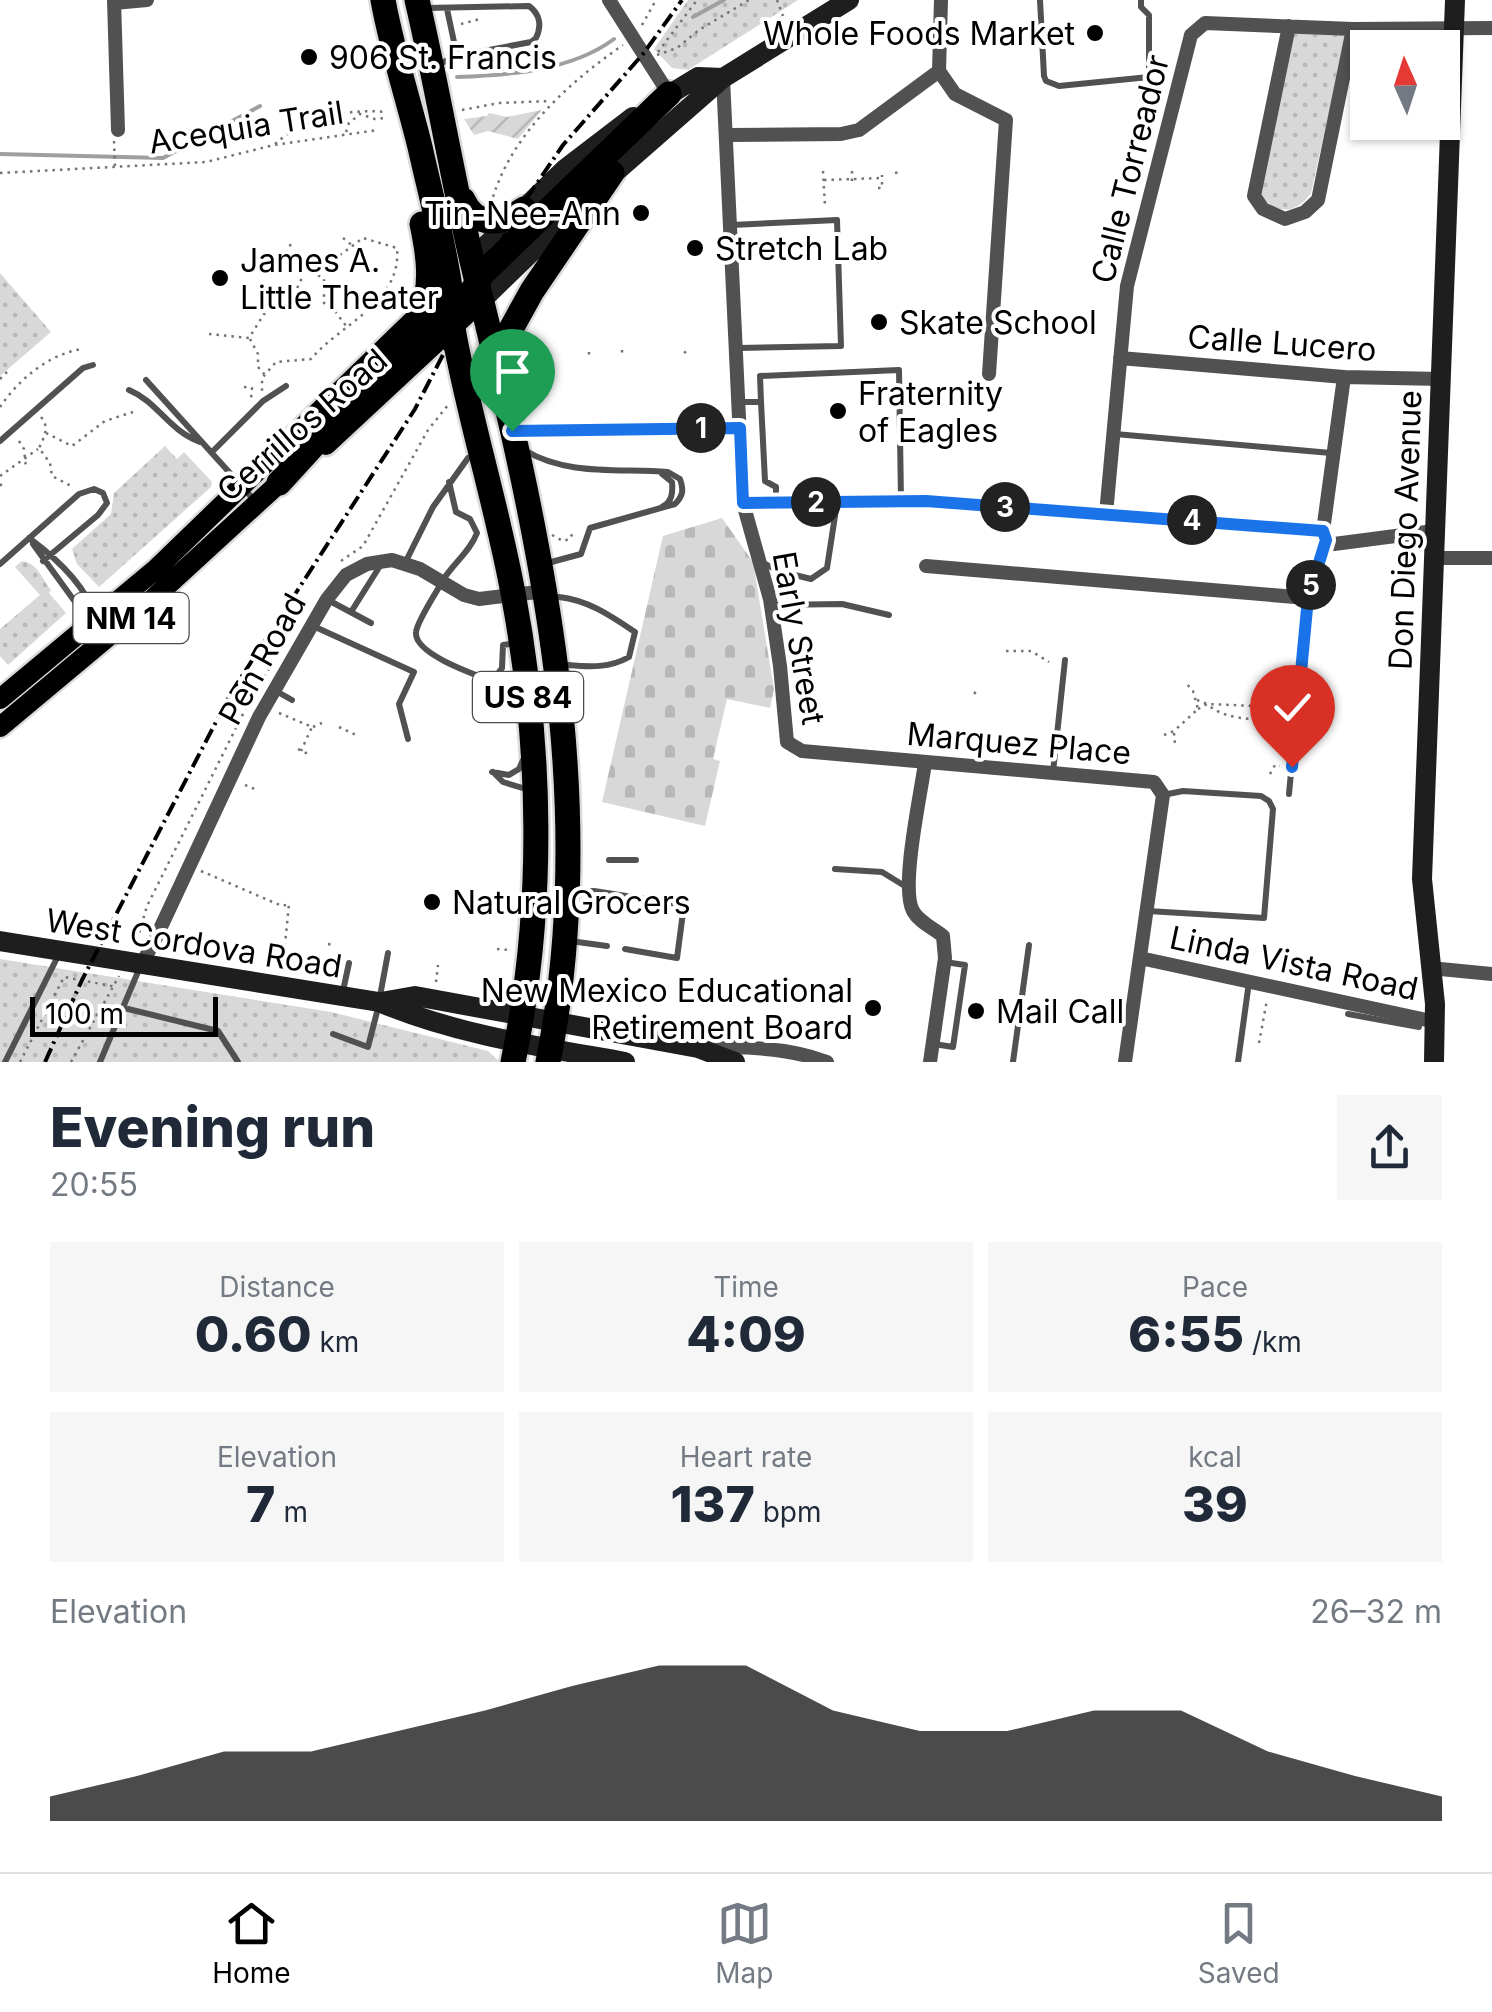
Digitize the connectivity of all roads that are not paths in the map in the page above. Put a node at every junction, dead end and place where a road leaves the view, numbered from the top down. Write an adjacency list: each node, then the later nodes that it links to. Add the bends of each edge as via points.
1 (147, 0): 9 (street)
2 (383, 0): 16 (highway, US 84)
3 (610, 0): 21 (street)
4 (849, 0): 20 (main road, Cerrillos Road)
5 (941, 0): 19 (street)
6 (1040, 0): 7 (lane, via 1044,76 1059,86 1149,77 1149,15)
7 (1141, 0)
8 (1455, 0): 15 (main road, Don Diego Avenue)
9 (114, 2): 23 (street)
10 (418, 4): 11 (lane); 18 (highway, US 84)
11 (447, 9): 17 (lane); 17 (lane, via 529,6 540,24 531,42)
12 (1289, 26): 13 (street); 13 (street, via 1254,196 1263,209 1285,219 1318,200); 31 (street, Calle Torreador, via 1205,23 1191,34 1127,286)
13 (1353, 28): 15 (street)
14 (1492, 28): 15 (street)
15 (1454, 29): 35 (main road, Don Diego Avenue)
16 (392, 52): 28 (highway, US 84); 29 (highway, via 394,94 426,252)
17 (457, 56): 18 (lane)
18 (432, 68): 25 (highway, US 84)
19 (939, 71): 22 (street, via 859,130); 33 (street, via 955,94 1006,120)
20 (724, 78): 21 (main road, Cerrillos Road, via 698,77); 22 (street, Early Street); 24 (main road, Cerrillos Road)
21 (669, 94): 26 (main road, Cerrillos Road, via 587,150); 28 (highway)
22 (728, 134): 27 (street, Early Street)
23 (116, 136)
24 (612, 173): 28 (main road, Cerrillos Road); 43 (highway, via 511,328 506,356)
25 (469, 203): 26 (highway, via 472,215 484,221); 28 (highway, US 84)
26 (524, 209): 28 (main road, Cerrillos Road)
27 (731, 224): 30 (street, Early Street); 30 (lane, via 838,220 841,346)
28 (464, 293): 29 (main road, Cerrillos Road / NM 14); 43 (highway, US 84); 48 (highway, US 84, via 459,391); 50 (highway)
29 (420, 314): 51 (main road, Cerrillos Road / NM 14)
30 (736, 348): 39 (street, Early Street)
31 (1120, 358): 34 (street, Calle Lucero); 42 (street, Calle Torreador)
32 (93, 365): 44 (lane)
33 (989, 374)
34 (1344, 377): 35 (street, Calle Lucero); 47 (street)
35 (1441, 379): 57 (main road, Don Diego Avenue)
36 (146, 380): 45 (lane)
37 (286, 386): 46 (lane)
38 (129, 390): 45 (lane, via 172,428)
39 (739, 402): 40 (lane); 41 (street, Early Street)
40 (761, 402): 52 (lane, via 760,376 900,370); 55 (lane, via 765,482 776,488)
41 (740, 428): 43 (lane); 54 (street, Early Street)
42 (1114, 434): 47 (lane); 56 (street, Calle Torreador)
43 (514, 438): 71 (highway, US 84); 71 (lane, via 536,458 574,469 668,472 684,488 675,504 590,528 581,554)
44 (0, 442)
45 (201, 443): 46 (lane)
46 (212, 452): 51 (lane)
47 (1334, 454): 58 (street)
48 (482, 455): 49 (lane, via 468,458); 70 (highway, US 84)
49 (449, 482): 66 (lane); 69 (lane, via 456,512 477,533)
50 (279, 483): 51 (main road, Cerrillos Road / NM 14)
51 (250, 495): 77 (main road, Cerrillos Road / NM 14); 80 (main road, Cerrillos Road / NM 14)
52 (901, 501): 53 (street); 56 (street)
53 (837, 502): 55 (street); 65 (lane, via 827,568 812,579)
54 (743, 503): 55 (street); 65 (street, Early Street)
55 (776, 503)
56 (1106, 514): 58 (street)
57 (1434, 531): 58 (street, via 1334,544); 61 (main road, Don Diego Avenue)
58 (1324, 536): 72 (street)
59 (30, 538): 60 (lane); 60 (lane, via 79,494 103,493 107,503 98,515); 63 (lane); 67 (lane)
60 (52, 555): 63 (lane); 77 (lane)
61 (1434, 558): 62 (street); 115 (main road, Don Diego Avenue, via 1422,880)
62 (1492, 558)
63 (44, 560): 77 (lane, via 81,610)
64 (383, 561): 66 (street); 73 (street, Pen Road, via 346,574); 75 (lane)
65 (760, 562): 74 (street, Early Street)
66 (405, 563): 69 (street)
67 (0, 564)
68 (926, 566): 72 (street)
69 (442, 582): 70 (street, via 479,598); 84 (lane, via 416,638 424,650)
70 (511, 583): 71 (street); 71 (lane); 81 (highway, US 84)
71 (549, 584): 83 (lane, via 635,632 629,657 618,664); 98 (highway, US 84)
72 (1308, 598): 96 (lane)
73 (327, 599): 75 (lane); 79 (street, Pen Road)
74 (771, 606): 76 (lane, via 842,604); 92 (street, Early Street, via 787,742 802,751)
75 (351, 612): 78 (lane)
76 (889, 614)
77 (96, 617): 80 (lane); 87 (main road, Cerrillos Road / NM 14)
78 (371, 623)
79 (312, 626): 86 (street, Pen Road); 91 (lane, via 414,672 400,704)
80 (110, 636): 90 (main road, Cerrillos Road / NM 14)
81 (512, 644): 84 (lane); 85 (highway, US 84)
82 (1065, 660): 94 (lane)
83 (568, 665)
84 (492, 680): 85 (lane)
85 (528, 687): 89 (highway, US 84)
86 (274, 691): 88 (lane); 114 (street, Pen Road)
87 (0, 699)
88 (292, 700)
89 (530, 716): 95 (highway, US 84); 95 (lane, via 519,769 492,772)
90 (0, 727)
91 (408, 739)
92 (834, 754): 93 (street, Marquez Place)
93 (925, 763): 94 (street, Marquez Place); 102 (street)
94 (1053, 774): 97 (street, Marquez Place, via 1154,782)
95 (534, 792): 98 (lane); 125 (highway, US 84, via 533,899)
96 (1289, 794)
97 (1163, 795): 104 (street, Marquez Place); 104 (lane, via 1269,800 1264,918)
98 (568, 804): 103 (highway, US 84)
99 (609, 860): 100 (lane)
100 (636, 860)
101 (836, 869): 102 (lane, via 882,872)
102 (910, 889): 134 (street, via 910,907 919,920 943,936)
103 (566, 892): 106 (highway, US 84); 109 (lane, via 684,905 677,958)
104 (1147, 911): 112 (street, Marquez Place)
105 (0, 941): 110 (main road, West Cordova Road)
106 (564, 941): 108 (lane); 122 (highway, US 84)
107 (1029, 945): 135 (lane)
108 (607, 946)
109 (624, 949)
110 (60, 953): 114 (main road, West Cordova Road); 128 (lane)
111 (388, 953): 119 (lane)
112 (1140, 958): 117 (street, Linda Vista Road); 136 (street, Marquez Place)
113 (349, 963): 118 (lane)
114 (140, 966): 118 (main road, West Cordova Road); 120 (lane)
115 (1430, 968): 116 (street); 123 (main road, Don Diego Avenue)
116 (1492, 974)
117 (1249, 981): 123 (street, Linda Vista Road); 137 (lane)
118 (342, 997): 119 (main road, West Cordova Road)
119 (379, 1002): 124 (lane, via 368,1048); 125 (main road, West Cordova Road, via 415,996)
120 (124, 1008): 129 (lane); 130 (lane, via 218,1031)
121 (1348, 1014): 123 (lane)
122 (555, 1022): 125 (main road, West Cordova Road); 126 (main road, West Cordova Road); 127 (highway, US 84)
123 (1428, 1024): 138 (main road, Don Diego Avenue)
124 (333, 1034)
125 (517, 1041): 127 (main road, West Cordova Road)
126 (698, 1048): 132 (main road, West Cordova Road); 133 (street, via 745,1047)
127 (549, 1056): 131 (main road, West Cordova Road)
128 (6, 1062)
129 (100, 1062)
130 (238, 1062)
131 (625, 1062)
132 (735, 1062)
133 (826, 1062)
134 (930, 1062)
135 (1012, 1062)
136 (1125, 1062)
137 (1238, 1062)
138 (1434, 1062)

